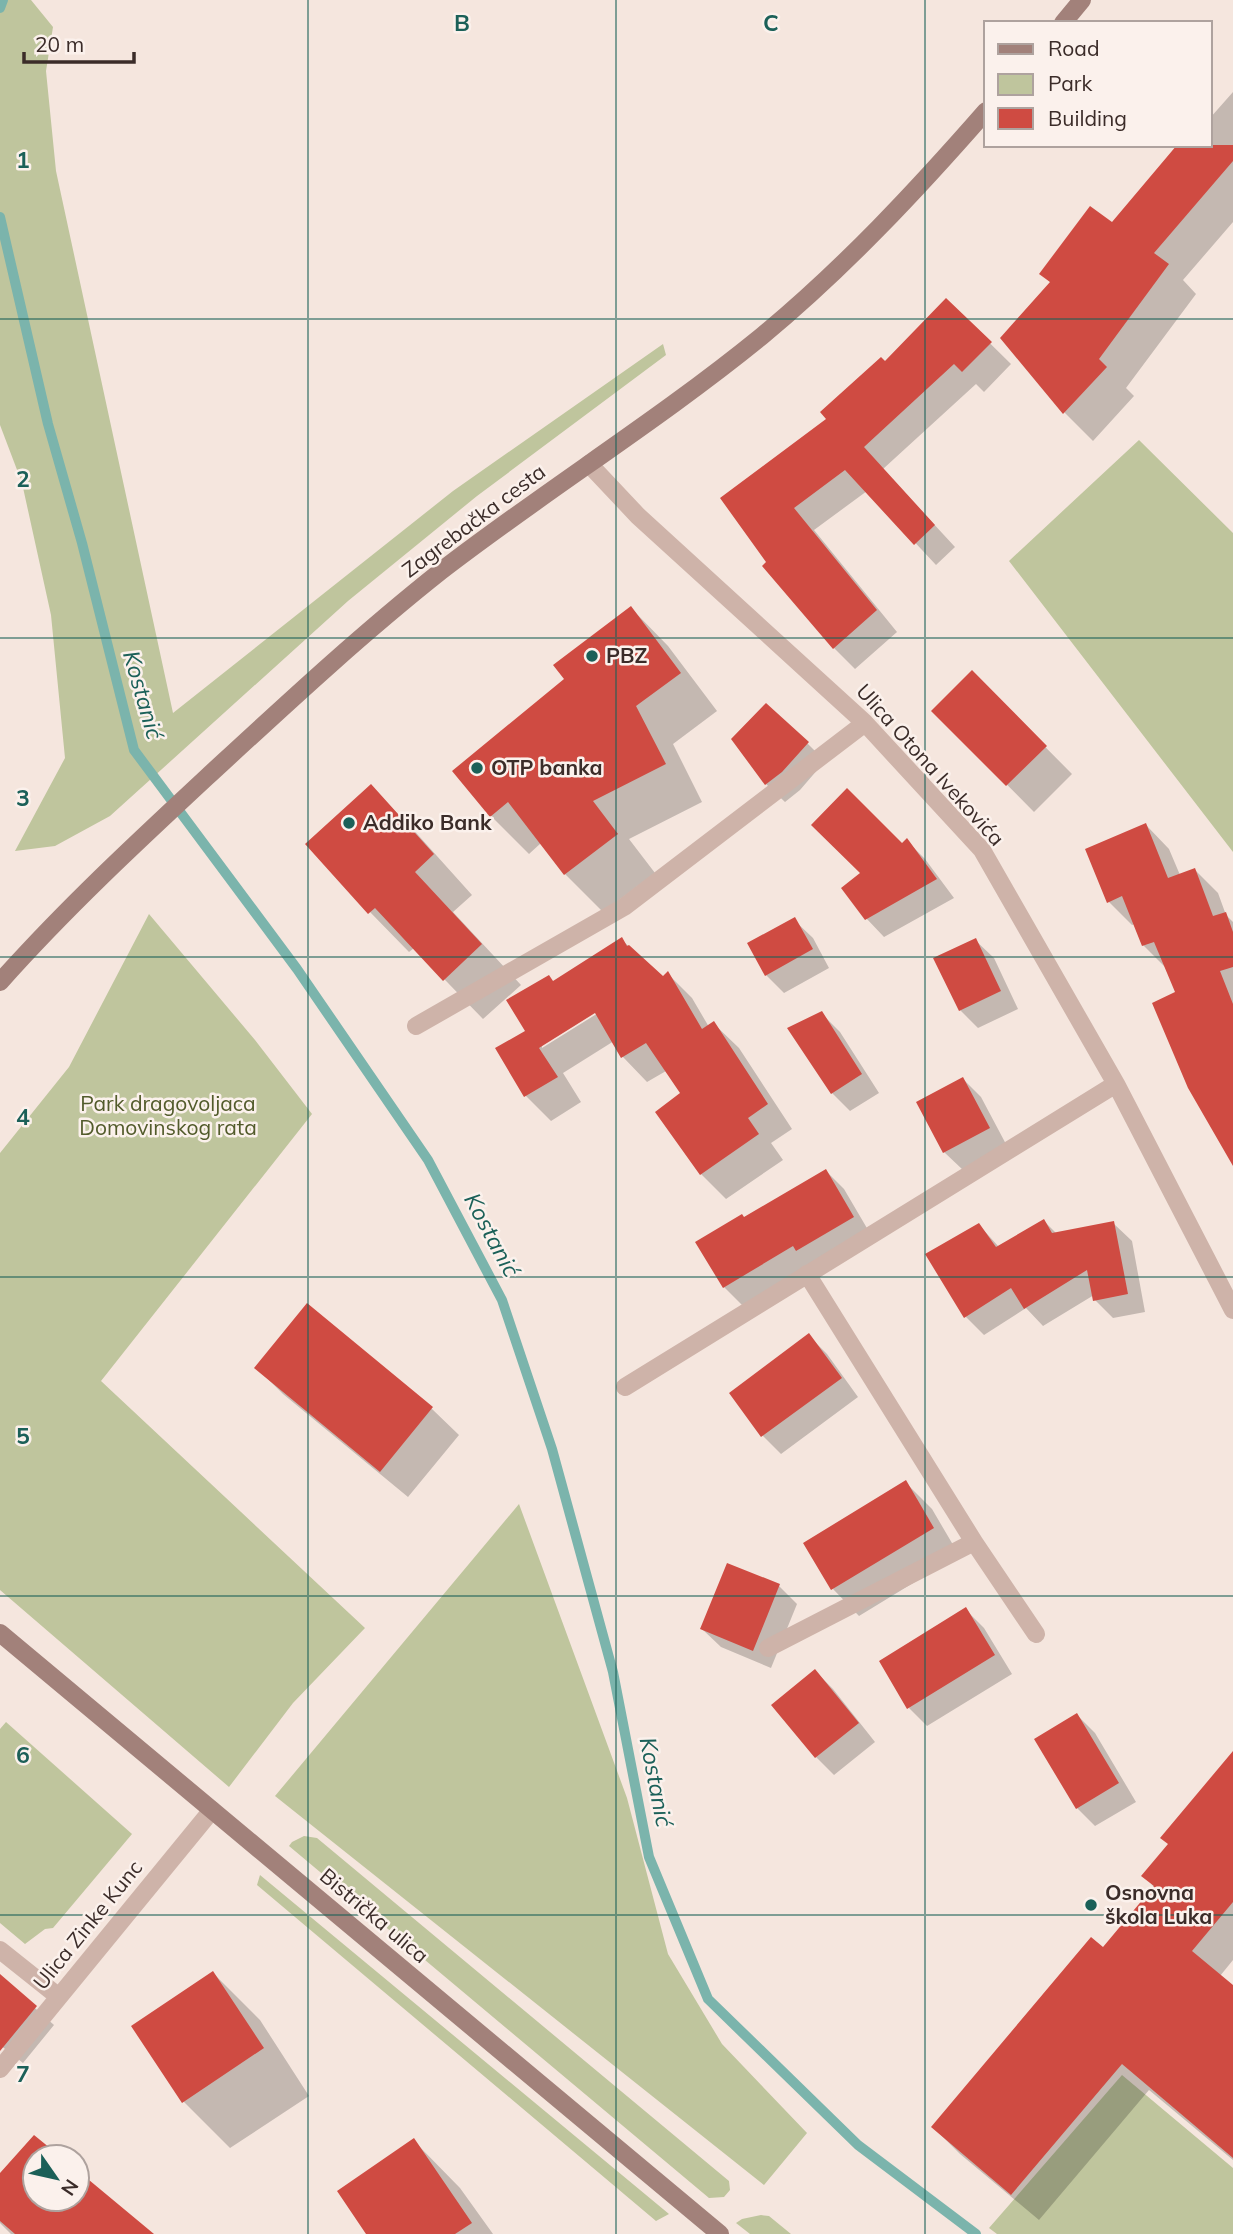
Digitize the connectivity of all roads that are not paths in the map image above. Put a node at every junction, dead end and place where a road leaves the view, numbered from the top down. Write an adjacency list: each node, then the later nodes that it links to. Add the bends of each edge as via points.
1 (1082, 0): 2 (main road)
2 (1065, 21)
3 (984, 113): 4 (main road, Zagrebačka cesta, via 878,230 813,291 691,391)
4 (589, 464): 5 (street, Ulica Otona Ivekovića, via 638,516); 6 (main road, Zagrebačka cesta, via 357,639 92,885)
5 (865, 723): 7 (street, via 624,907); 8 (street, Ulica Otona Ivekovića, via 982,850)
6 (0, 982)
7 (416, 1026)
8 (1116, 1084): 9 (street); 10 (street, Ulica Otona Ivekovića)
9 (807, 1273): 11 (street); 12 (street)
10 (1233, 1310)
11 (625, 1387)
12 (974, 1542): 14 (street); 15 (street)
13 (0, 1633): 16 (main road, Bistrička ulica)
14 (1036, 1634)
15 (768, 1648)
16 (212, 1810): 18 (street, Ulica Zinke Kunc); 20 (main road, Bistrička ulica)
17 (0, 1950): 18 (street)
18 (59, 1997): 19 (street, Ulica Zinke Kunc)
19 (0, 2069)
20 (720, 2234)

